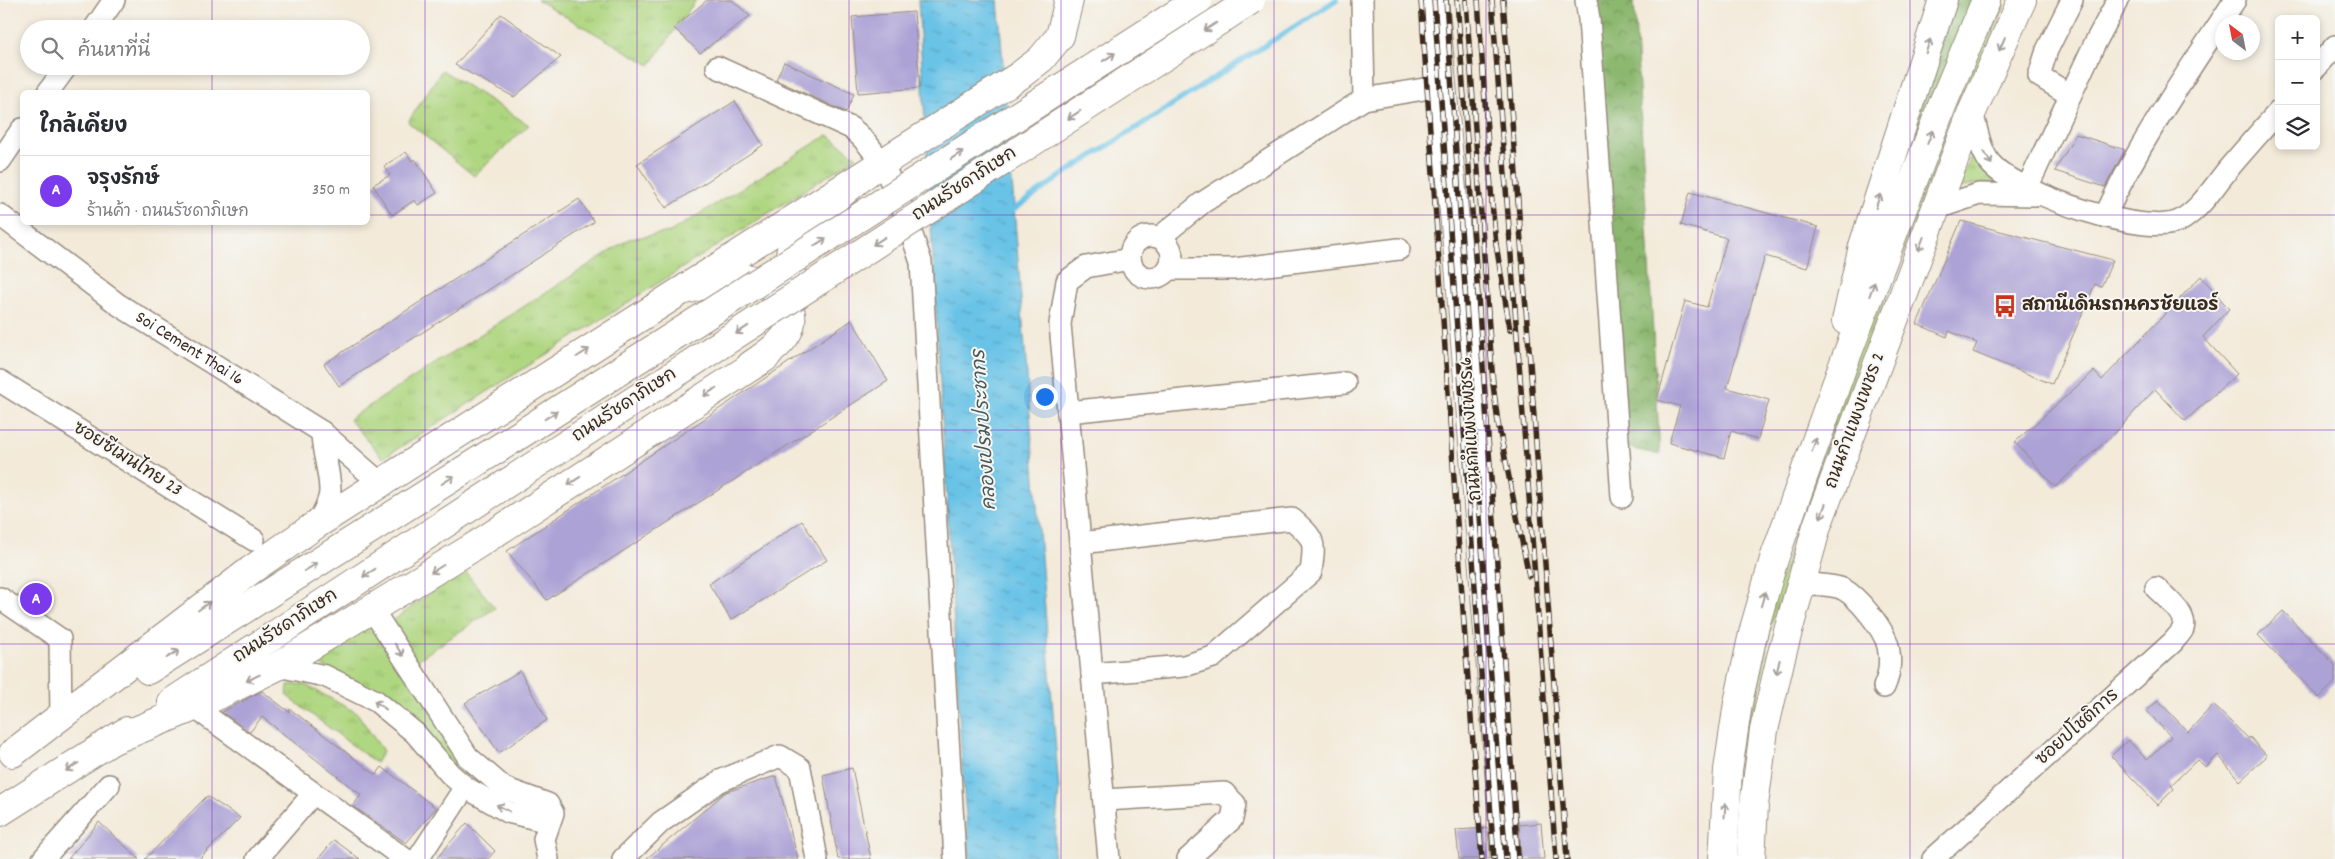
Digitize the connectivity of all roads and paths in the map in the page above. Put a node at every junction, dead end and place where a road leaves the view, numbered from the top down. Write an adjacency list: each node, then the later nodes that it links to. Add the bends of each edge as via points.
1 (114, 0): 14 (street)
2 (1069, 0): 27 (main road, via 1060,36 1041,59)
3 (1198, 0): 58 (main road, ถนนรัชดาภิเษก, one-way to 3, bridge, via 510,441)
4 (1251, 0): 57 (main road, ถนนรัชดาภิเษก, one-way to 57, bridge)
5 (1434, 0): 19 (main road, ถนนกำแพงเพชร 6)
6 (1586, 0): 44 (street)
7 (1942, 0): 38 (main road, one-way to 7, via 1845,326 1863,246)
8 (1986, 0): 38 (main road, ถนนกำแพงเพชร 2, one-way to 8, via 1943,103)
9 (2022, 0): 23 (main road, ถนนกำแพงเพชร 2, one-way to 23)
10 (2072, 0): 21 (street, via 2047,50 2039,76)
11 (2118, 0): 21 (street)
12 (2235, 0): 31 (street, via 2173,95)
13 (1362, 1): 22 (street)
14 (100, 20)
15 (2335, 46): 16 (street)
16 (2320, 63)
17 (717, 67): 27 (street, via 851,128 868,143)
18 (60, 75): 20 (street)
19 (1442, 86): 22 (street); 75 (main road, ถนนกำแพงเพชร 6)
20 (49, 90)
21 (2070, 95): 28 (street)
22 (1364, 99): 32 (street, via 1202,203)
23 (1972, 112): 28 (street, one-way to 28, via 1984,152 1992,165); 29 (main road, ถนนกำแพงเพชร 2)
24 (2275, 116): 31 (street, via 2201,203 2182,220 2157,226)
25 (20, 132): 26 (street)
26 (0, 161)
27 (873, 169): 36 (main road); 37 (main road, via 812,221 793,244 791,276 803,307 804,321 800,334); 72 (street, via 910,230 921,262)
28 (2034, 192): 29 (street, via 1979,194); 31 (street)
29 (1934, 209): 48 (main road, ถนนกำแพงเพชร 2, one-way to 48, via 1817,526)
30 (0, 215): 42 (street, Soi Cement Thai 16, via 119,305)
31 (2105, 216)
32 (1160, 237): 34 (street, via 1139,239 1133,244); 35 (street, via 1172,255)
33 (1398, 249): 35 (street, via 1234,269)
34 (1130, 258): 35 (street, via 1136,271 1149,278); 41 (street, via 1086,268 1066,281 1060,324)
35 (1168, 269)
36 (681, 291): 37 (main road, via 732,279 750,279 775,288 783,295 791,313 791,327 785,338); 43 (main road, one-way to 36)
37 (751, 365): 51 (main road, one-way to 51)
38 (1842, 368): 76 (main road, ถนนกำแพงเพชร 2, one-way to 38, via 1728,770 1754,629 1774,559)
39 (0, 381): 46 (street, ซอยซีเมนไทย 23)
40 (1345, 382): 41 (street)
41 (1068, 412): 47 (street)
42 (322, 432): 43 (street, Soi Cement Thai 16); 45 (street, via 330,492)
43 (379, 482): 45 (main road)
44 (1622, 497)
45 (317, 524): 56 (main road, one-way to 45, via 228,588)
46 (254, 540)
47 (1080, 543): 53 (street); 53 (street, via 1292,519 1309,534 1314,547 1311,572 1213,657 1184,666)
48 (1802, 583): 54 (street, via 1842,588 1854,596 1871,616 1888,644 1890,675); 77 (main road, ถนนกำแพงเพชร 2, one-way to 77, via 1764,730)
49 (2156, 588): 78 (street, ซอยปโชติการ, via 2183,620 2183,628 2173,642)
50 (0, 598): 56 (street, via 60,639)
51 (372, 609): 52 (main road); 64 (street, one-way to 64, via 468,757 504,788 548,804 553,813)
52 (278, 666): 55 (main road, one-way to 55); 60 (street, one-way to 52, via 416,733 376,701 325,676)
53 (1092, 674): 62 (street)
54 (1884, 687)
55 (194, 708): 57 (main road); 61 (street)
56 (61, 718): 58 (main road)
57 (113, 740): 63 (main road, ถนนรัชดาภิเษก, one-way to 63)
58 (6, 758)
59 (109, 785): 65 (street)
60 (465, 788): 64 (street, one-way to 60, via 508,812); 68 (street)
61 (313, 794): 66 (street); 67 (street)
62 (1104, 800): 73 (street); 74 (street, via 1224,793 1235,804 1232,819)
63 (0, 812)
64 (550, 822): 69 (street, via 544,839)
65 (43, 859)
66 (257, 859)
67 (405, 859)
68 (418, 859)
69 (548, 859)
70 (623, 859): 71 (street, via 662,822 720,781 780,756 800,768)
71 (817, 859)
72 (955, 859)
73 (1109, 859)
74 (1188, 859)
75 (1506, 859)
76 (1723, 859)
77 (1751, 859)
78 (1933, 859)

